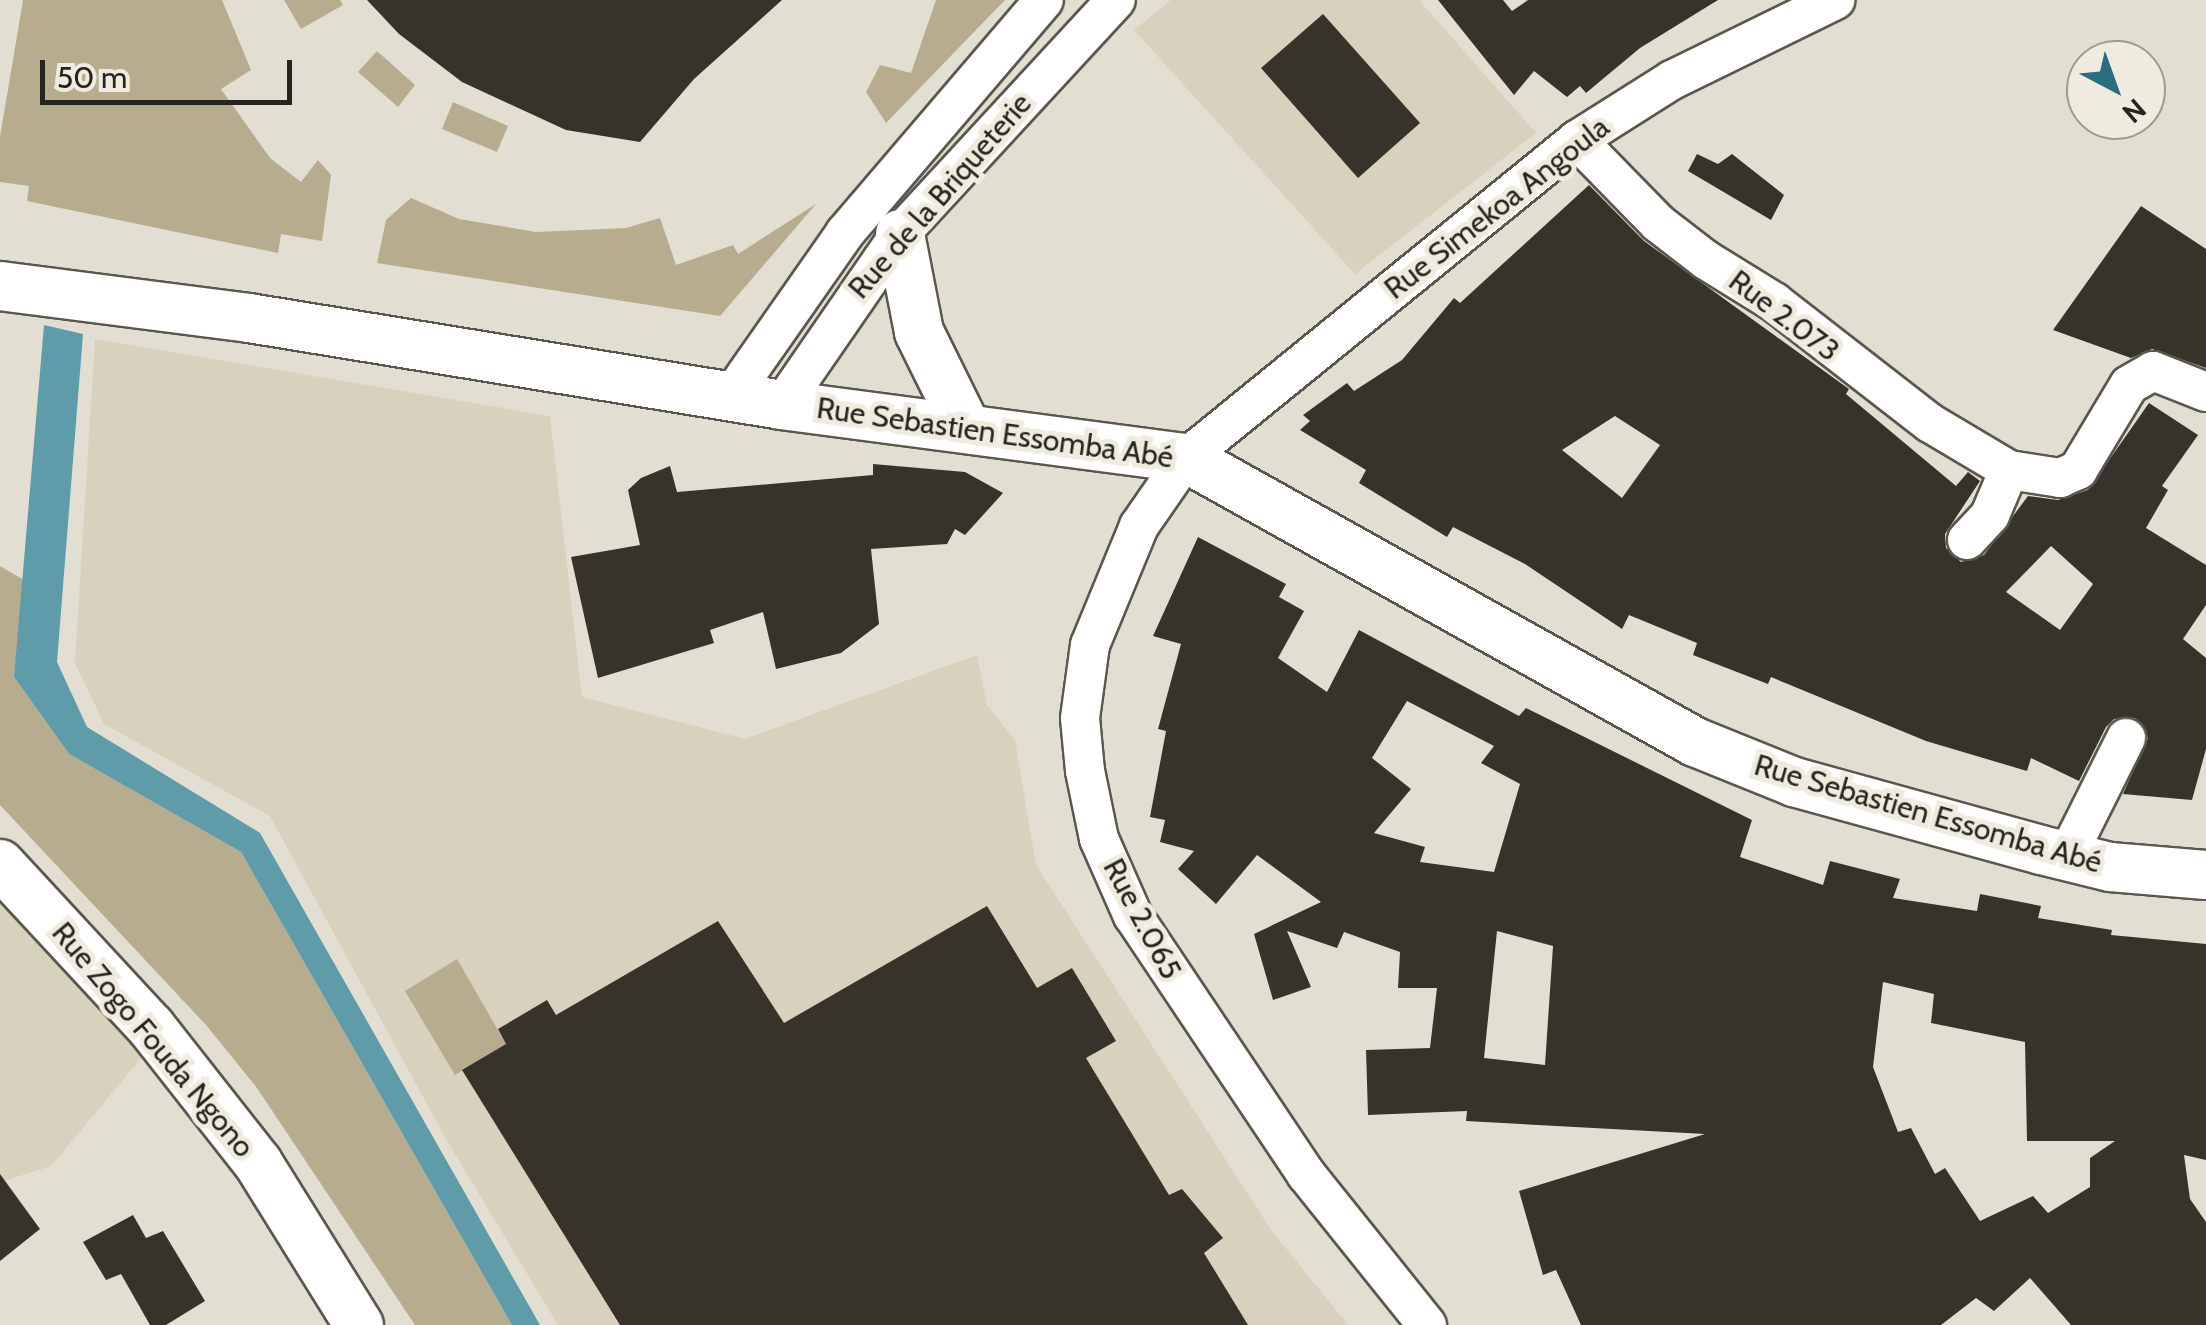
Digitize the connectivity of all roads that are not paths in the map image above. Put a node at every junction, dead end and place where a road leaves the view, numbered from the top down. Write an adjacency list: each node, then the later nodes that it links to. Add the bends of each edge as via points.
1 (1044, 0): 8 (street, Rue de la Briqueterie, via 845,233)
2 (1116, 0): 5 (street, Rue de la Briqueterie)
3 (1836, 0): 4 (street, Rue Simekoa Angoula, via 1672,80)
4 (1576, 140): 11 (street, Rue Simekoa Angoula); 12 (street, Rue 2.073, via 1658,223 1706,260 1774,302 1930,424)
5 (900, 234): 9 (street, Rue de la Briqueterie); 10 (main road, via 919,332)
6 (0, 286): 8 (main road, Rue Sebastien Essomba Abé, via 249,318)
7 (2206, 392): 12 (street, via 2153,371 2129,385 2069,477)
8 (731, 396): 9 (main road, Rue Sebastien Essomba Abé)
9 (782, 406): 10 (main road, Rue Sebastien Essomba Abé)
10 (966, 428): 11 (main road, Rue Sebastien Essomba Abé)
11 (1186, 458): 15 (main road, Rue Sebastien Essomba Abé, via 1696,742 1794,782); 19 (street, Rue 2.065, via 1139,526 1090,645 1080,718 1100,839 1133,916 1211,1037 1318,1190)
12 (2009, 470): 13 (street, via 1990,514)
13 (1966, 540)
14 (2126, 738): 15 (street)
15 (2067, 856): 17 (main road, Rue Sebastien Essomba Abé)
16 (0, 864): 18 (main road, Rue Zogo Fouda Ngono, via 150,1027 258,1162)
17 (2206, 875)
18 (359, 1325)
19 (1427, 1325)

